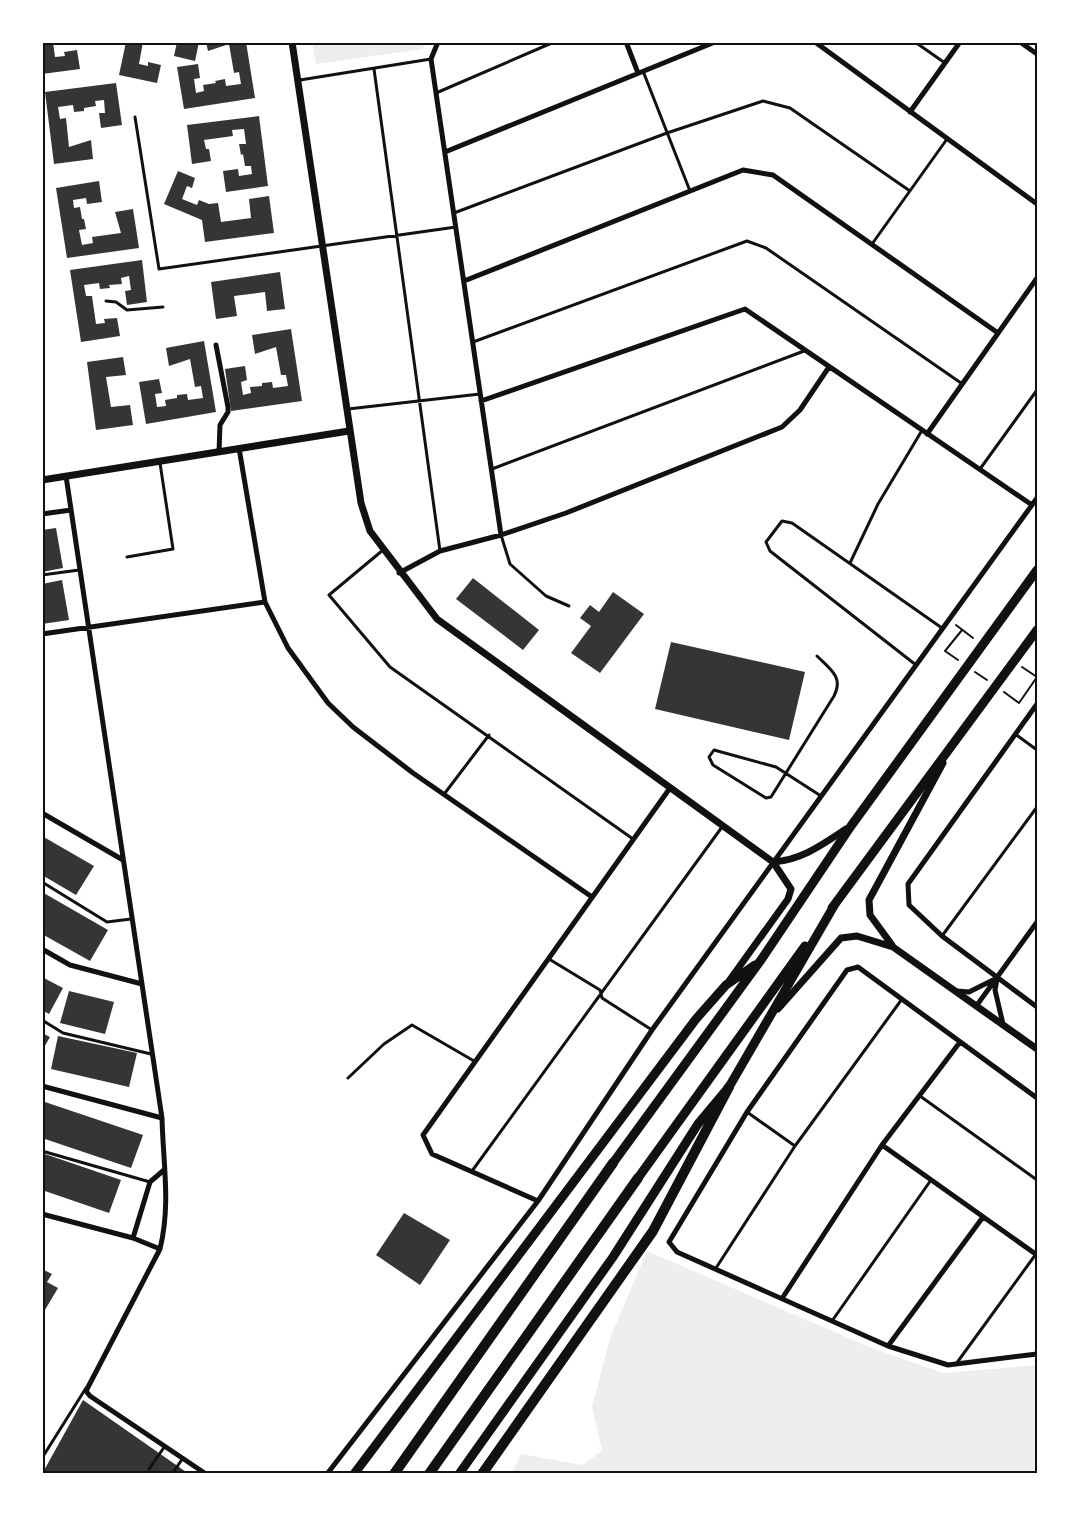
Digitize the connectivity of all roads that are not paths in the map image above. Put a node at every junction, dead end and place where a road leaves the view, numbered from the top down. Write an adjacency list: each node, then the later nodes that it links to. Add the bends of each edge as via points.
1 (292, 42): 15 (street)
2 (438, 42): 11 (street)
3 (554, 42): 16 (lane)
4 (626, 42): 14 (street)
5 (715, 42): 14 (street)
6 (815, 42): 17 (street)
7 (915, 42): 12 (lane)
8 (960, 42): 12 (street)
9 (1020, 42): 10 (street)
10 (1037, 54)
11 (431, 59): 13 (lane); 16 (street)
12 (945, 63): 17 (street)
13 (374, 69): 15 (lane); 27 (lane)
14 (640, 72): 19 (lane); 21 (street)
15 (298, 80): 29 (street)
16 (436, 93): 21 (street)
17 (910, 112): 20 (street)
18 (135, 117): 29 (lane, via 159,269)
19 (667, 133): 22 (lane); 23 (lane, via 763,101 790,108); 25 (lane)
20 (947, 139): 23 (lane); 24 (street)
21 (445, 152): 25 (street)
22 (690, 191): 28 (street, via 743,170 772,175); 31 (street)
23 (910, 191): 28 (lane)
24 (1037, 204)
25 (454, 213): 26 (street)
26 (456, 227): 27 (lane); 31 (street)
27 (396, 235): 29 (lane); 42 (lane)
28 (872, 244): 34 (street)
29 (322, 245): 44 (street)
30 (1037, 278): 34 (street)
31 (464, 281): 35 (street)
32 (106, 301): 33 (lane, via 128,310)
33 (163, 307)
34 (998, 333): 39 (street)
35 (473, 342): 39 (lane, via 747,241 766,248); 41 (street)
36 (216, 345): 48 (street, via 228,407 220,426)
37 (804, 351): 38 (street); 43 (street, via 745,309); 50 (lane)
38 (829, 367): 46 (street); 58 (street, via 801,410 782,427)
39 (962, 384): 46 (street)
40 (1037, 390): 51 (lane)
41 (480, 394): 42 (lane); 43 (street)
42 (419, 401): 44 (lane); 60 (lane)
43 (481, 401): 50 (street)
44 (346, 410): 45 (street)
45 (350, 431): 47 (street); 59 (street, via 364,518)
46 (924, 433): 51 (street); 62 (lane, via 878,504)
47 (239, 448): 48 (street); 67 (street)
48 (219, 452): 49 (street)
49 (159, 461): 52 (street); 61 (lane, via 173,549)
50 (491, 470): 58 (street)
51 (979, 470): 55 (street)
52 (66, 476): 53 (street); 56 (street)
53 (42, 480)
54 (1037, 498): 55 (street)
55 (1032, 505): 70 (street)
56 (71, 510): 57 (street); 63 (street)
57 (42, 514)
58 (501, 535): 60 (street); 68 (lane, via 510,564 546,596)
59 (383, 550): 65 (street); 77 (lane, via 329,596 390,667)
60 (440, 550): 65 (street)
61 (127, 556)
62 (850, 563): 70 (lane); 74 (lane, via 792,523 782,521 766,542 770,551)
63 (80, 569): 66 (lane); 69 (street)
64 (1037, 570): 87 (highway)
65 (399, 573): 81 (street, via 436,619)
66 (42, 575)
67 (265, 602): 69 (street); 82 (street, via 288,648 328,703 353,727)
68 (569, 606)
69 (89, 628): 72 (street); 89 (street)
70 (943, 628): 74 (street)
71 (1037, 630): 79 (highway)
72 (42, 634)
73 (817, 656): 80 (lane, via 836,675 838,687)
74 (916, 665): 83 (street)
75 (1037, 704): 76 (street)
76 (1015, 734): 78 (lane); 96 (street, via 908,884 909,905)
77 (489, 735): 82 (lane); 88 (lane)
78 (1037, 750)
79 (947, 755): 93 (highway); 97 (street, via 869,900 870,915)
80 (786, 772): 80 (lane, via 771,797 766,798 713,765 710,753 714,750); 83 (lane)
81 (670, 788): 86 (street); 88 (street)
82 (445, 793): 92 (street)
83 (821, 796): 90 (street)
84 (1037, 807): 96 (lane)
85 (42, 813): 89 (street)
86 (723, 825): 90 (street); 105 (lane)
87 (852, 826): 90 (street, via 806,855); 100 (highway)
88 (633, 839): 92 (street)
89 (123, 860): 94 (street)
90 (773, 862): 103 (street, via 791,888 788,899); 112 (street)
91 (42, 882): 94 (lane, via 106,922)
92 (592, 897): 99 (street)
93 (835, 904): 110 (highway); 130 (highway)
94 (132, 919): 102 (street)
95 (1037, 923): 101 (street)
96 (942, 936): 101 (street)
97 (894, 947): 104 (street); 110 (street, via 857,936 841,938)
98 (42, 949): 102 (street, via 70,965)
99 (548, 959): 105 (lane); 116 (street)
100 (762, 960): 103 (highway); 127 (highway)
101 (997, 977): 104 (street, via 969,992); 107 (street); 108 (street); 111 (street, via 995,990)
102 (142, 984): 115 (street)
103 (726, 985): 154 (highway, via 643,1087)
104 (957, 991): 107 (street)
105 (601, 994): 112 (lane); 129 (lane)
106 (903, 998): 113 (street); 122 (street, via 858,967 847,970); 125 (lane)
107 (977, 1005): 111 (street)
108 (1037, 1007)
109 (42, 1020): 115 (lane, via 63,1032)
110 (766, 1022): 119 (highway)
111 (1003, 1024): 114 (street)
112 (652, 1030): 134 (street)
113 (960, 1042): 120 (street); 121 (street)
114 (1037, 1049)
115 (152, 1054): 123 (street)
116 (476, 1062): 117 (lane, via 412,1025 384,1044); 129 (street, via 423,1135 432,1154)
117 (348, 1078)
118 (42, 1086): 123 (street)
119 (729, 1087): 157 (highway, via 698,1124 613,1257); 158 (highway, via 653,1231)
120 (919, 1095): 124 (street); 132 (lane)
121 (1037, 1098)
122 (747, 1112): 125 (lane); 140 (street, via 669,1242 677,1252)
123 (162, 1118): 128 (street)
124 (882, 1145): 131 (street); 141 (street)
125 (795, 1146): 140 (lane)
126 (42, 1151): 133 (lane)
127 (613, 1163): 155 (highway)
128 (164, 1170): 133 (street); 138 (street, via 168,1181)
129 (471, 1172): 134 (street)
130 (638, 1178): 156 (highway)
131 (931, 1180): 136 (street); 142 (lane)
132 (1037, 1180)
133 (150, 1182): 137 (street)
134 (538, 1201): 153 (street)
135 (42, 1214): 137 (street)
136 (983, 1217): 139 (street); 143 (street)
137 (133, 1238): 138 (street)
138 (160, 1249): 146 (street)
139 (1036, 1255): 145 (lane)
140 (716, 1268): 141 (street)
141 (783, 1297): 142 (street)
142 (831, 1322): 143 (street)
143 (888, 1346): 145 (street)
144 (1037, 1353): 145 (street)
145 (955, 1366)
146 (87, 1386): 147 (street, via 90,1396); 148 (lane)
147 (165, 1446): 149 (street); 150 (lane)
148 (42, 1458)
149 (183, 1458): 151 (lane); 152 (street)
150 (149, 1469)
151 (172, 1474)
152 (207, 1474)
153 (327, 1474)
154 (354, 1474)
155 (394, 1474)
156 (429, 1474)
157 (459, 1474)
158 (482, 1474)

